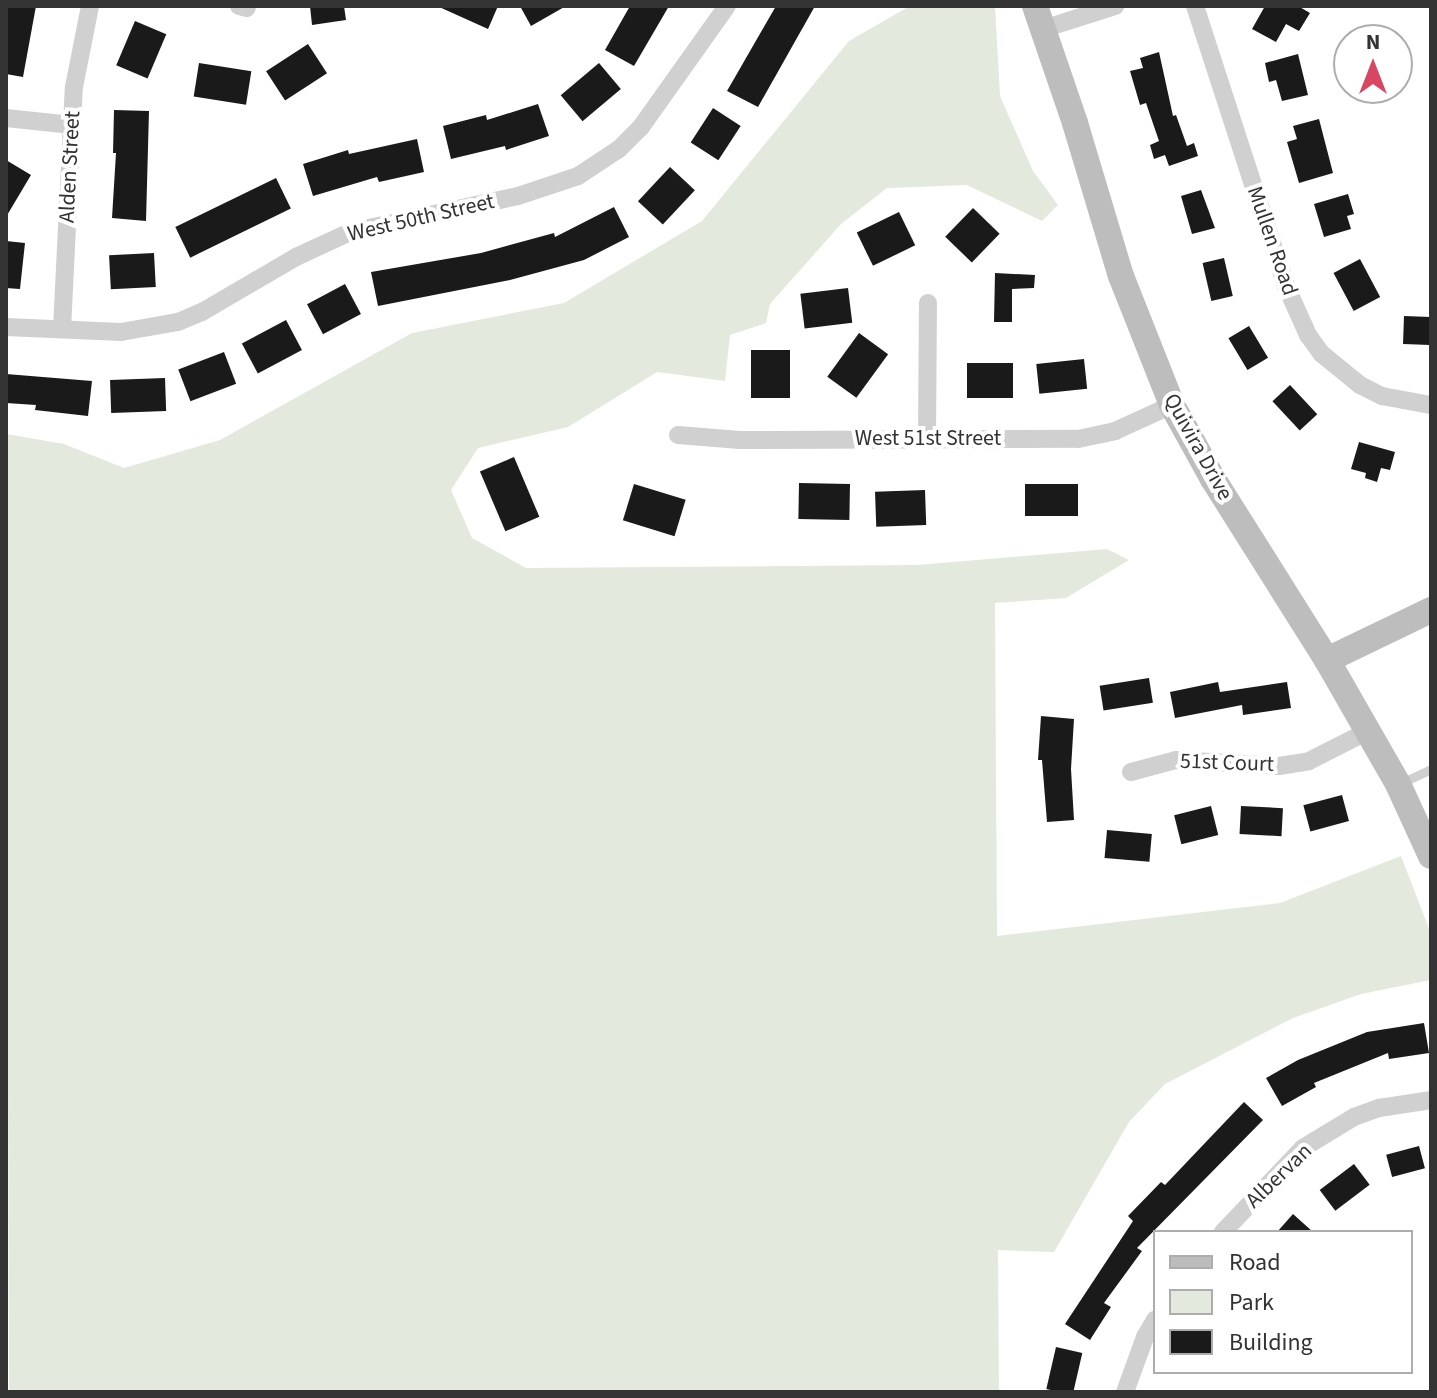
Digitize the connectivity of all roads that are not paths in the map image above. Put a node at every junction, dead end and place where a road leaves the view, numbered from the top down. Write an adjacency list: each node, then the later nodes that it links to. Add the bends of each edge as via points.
1 (90, 6): 7 (street, Alden Street, via 76,66)
2 (727, 6): 10 (street, West 50th Street, via 641,127 592,169 528,193 350,232 178,322 121,332)
3 (1115, 6): 5 (street)
4 (1195, 6): 12 (street, Mullen Road, via 1286,286 1308,335 1360,385 1382,396)
5 (1039, 17): 11 (main road, Quivira Drive, via 1121,276)
6 (6, 118): 7 (street)
7 (72, 125): 10 (street, Alden Street)
8 (928, 303): 14 (street)
9 (6, 327): 10 (street, West 50th Street)
10 (62, 329)
11 (1172, 405): 14 (street, West 51st Street, via 1115,431 1078,439); 16 (main road, Quivira Drive)
12 (1431, 405)
13 (678, 435): 14 (street, West 51st Street, via 740,440)
14 (927, 439)
15 (1431, 610): 16 (main road)
16 (1327, 660): 17 (main road, Quivira Drive)
17 (1366, 732): 19 (street, 51st Court, via 1309,761 1279,766 1176,760); 20 (main road, Quivira Drive)
18 (1431, 769): 20 (lane)
19 (1131, 772)
20 (1398, 784): 21 (main road, Quivira Drive)
21 (1431, 856)
22 (1431, 1100): 23 (street, Albervan, via 1354,1117 1303,1148)
23 (1225, 1230)
24 (1153, 1323): 25 (street)
25 (1125, 1392)

